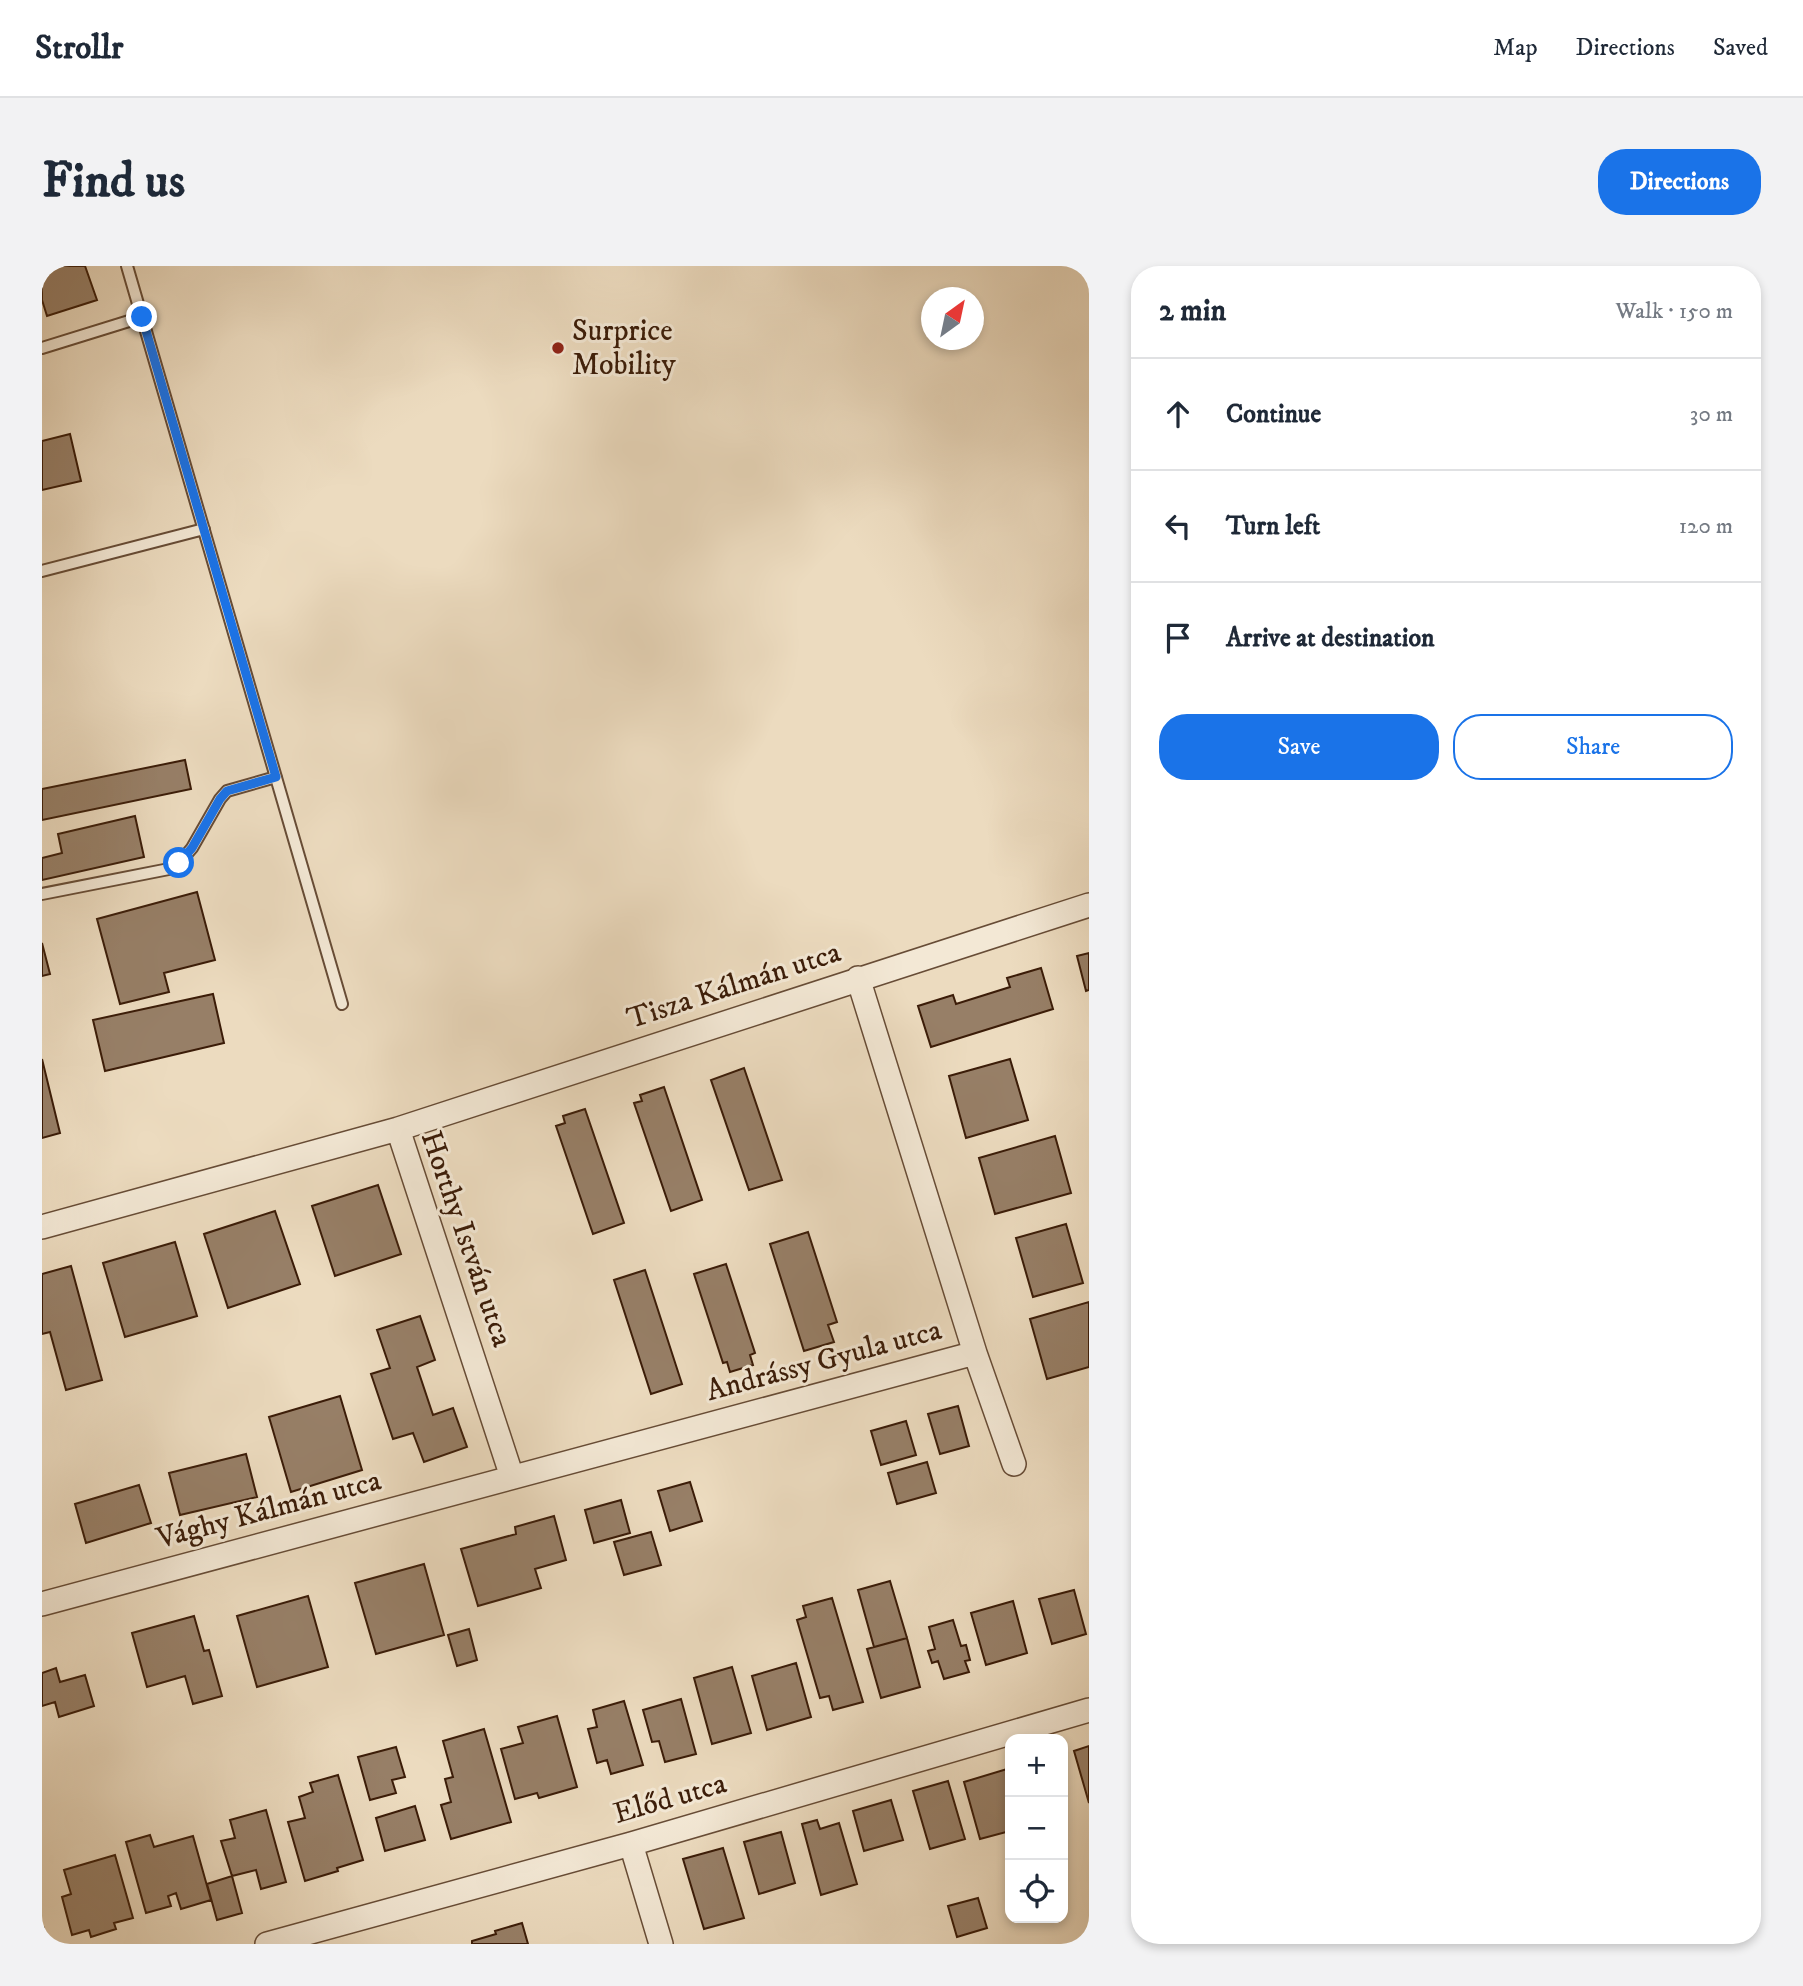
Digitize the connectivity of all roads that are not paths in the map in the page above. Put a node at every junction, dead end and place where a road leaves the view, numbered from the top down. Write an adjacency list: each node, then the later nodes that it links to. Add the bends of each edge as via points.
1 (127, 266): 2 (lane)
2 (142, 317): 3 (lane); 4 (lane)
3 (42, 348)
4 (204, 529): 5 (lane); 6 (lane)
5 (42, 570)
6 (276, 777): 7 (lane, via 227,791 192,848 169,869); 10 (lane)
7 (42, 894)
8 (1089, 905): 9 (street, Tisza Kálmán utca)
9 (858, 978): 11 (street, Tisza Kálmán utca); 13 (street, Andrássy Gyula utca)
10 (342, 1004)
11 (398, 1129): 12 (street, Horthy István utca); 15 (street, Horthy István utca)
12 (42, 1227)
13 (975, 1353): 14 (street); 15 (street, Andrássy Gyula utca)
14 (1014, 1464)
15 (512, 1477): 16 (street, Vághy Kálmán utca)
16 (42, 1604)
17 (1089, 1710): 18 (street, Előd utca)
18 (631, 1844): 19 (street, Előd utca); 20 (street)
19 (267, 1944)
20 (661, 1944)

